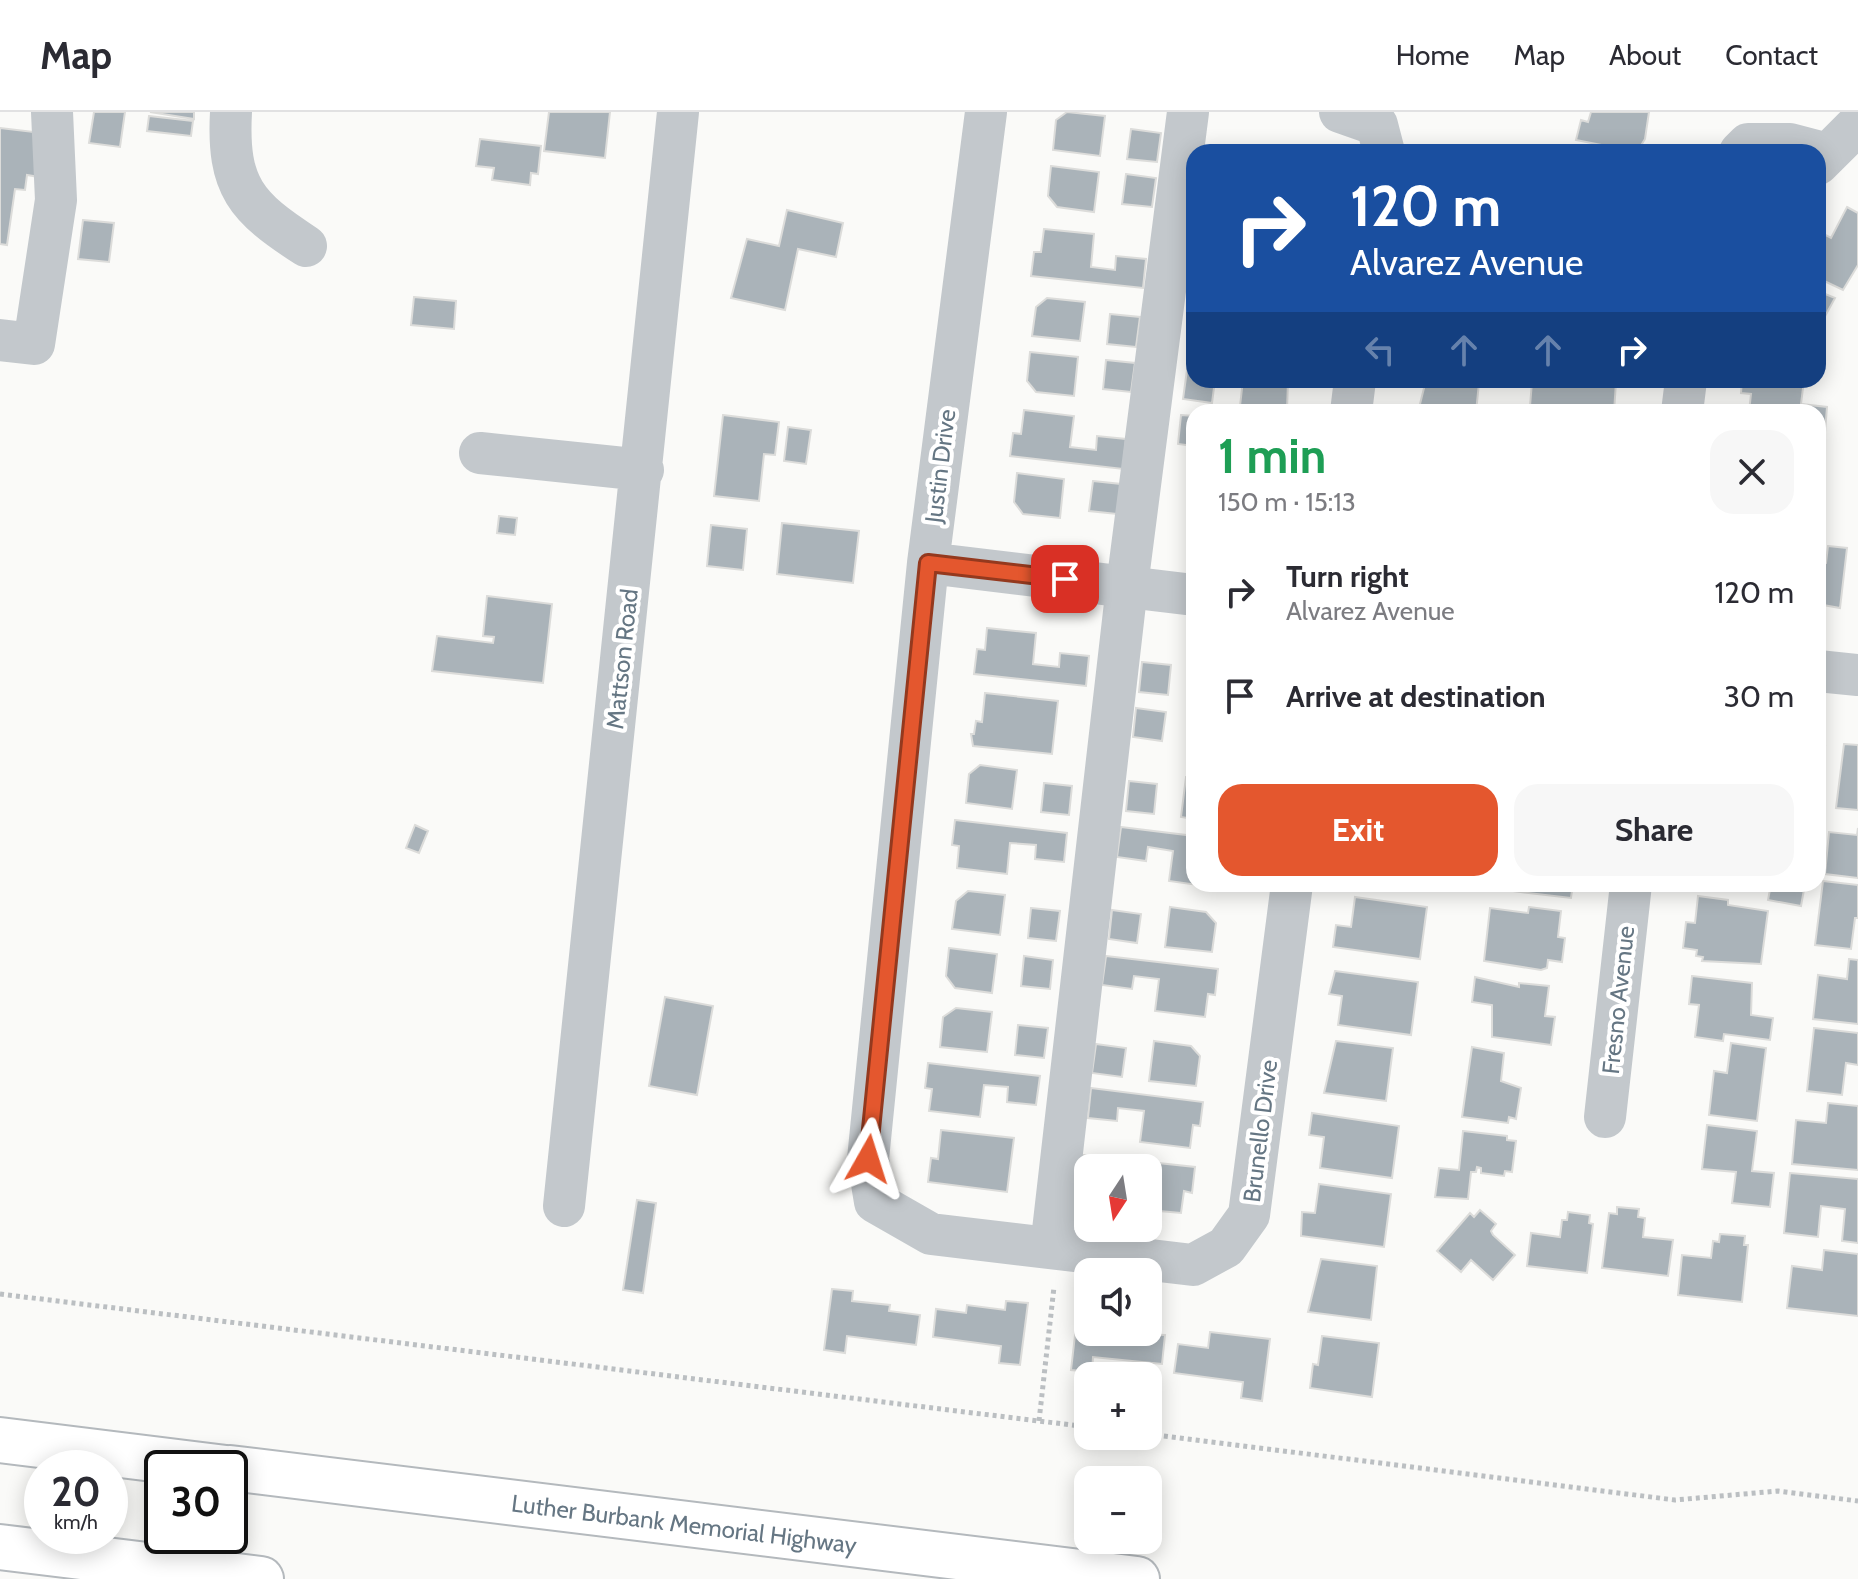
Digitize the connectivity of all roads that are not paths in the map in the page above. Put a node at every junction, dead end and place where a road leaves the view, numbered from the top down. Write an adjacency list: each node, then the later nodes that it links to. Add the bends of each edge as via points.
1 (52, 112): 13 (street, via 56,200 34,344)
2 (231, 112): 12 (street, via 234,176 263,218)
3 (678, 112): 15 (street, Mattson Road)
4 (986, 112): 16 (street, Justin Drive)
5 (1188, 112): 17 (street)
6 (1340, 112): 8 (street, via 1377,125)
7 (1858, 124): 11 (street)
8 (1382, 144)
9 (1748, 144): 10 (street)
10 (1790, 144)
11 (1826, 156)
12 (306, 246)
13 (0, 340)
14 (480, 453): 15 (street)
15 (643, 470): 25 (street, Mattson Road)
16 (928, 563): 17 (street); 24 (street, Justin Drive, via 868,1159)
17 (1127, 586): 18 (street); 26 (street)
18 (1186, 594)
19 (1826, 672): 20 (street)
20 (1858, 675)
21 (1291, 892): 26 (street, Brunello Drive, via 1249,1215 1226,1247 1193,1265)
22 (1630, 892): 23 (street, Fresno Avenue)
23 (1605, 1117)
24 (875, 1202): 26 (street, Brunello Drive, via 931,1234)
25 (564, 1206)
26 (1054, 1249)
27 (0, 1440): 28 (highway, Luther Burbank Memorial Highway)
28 (144, 1458)
29 (248, 1470): 32 (highway, Luther Burbank Memorial Highway)
30 (0, 1547): 31 (highway)
31 (261, 1579)
32 (1137, 1579)

